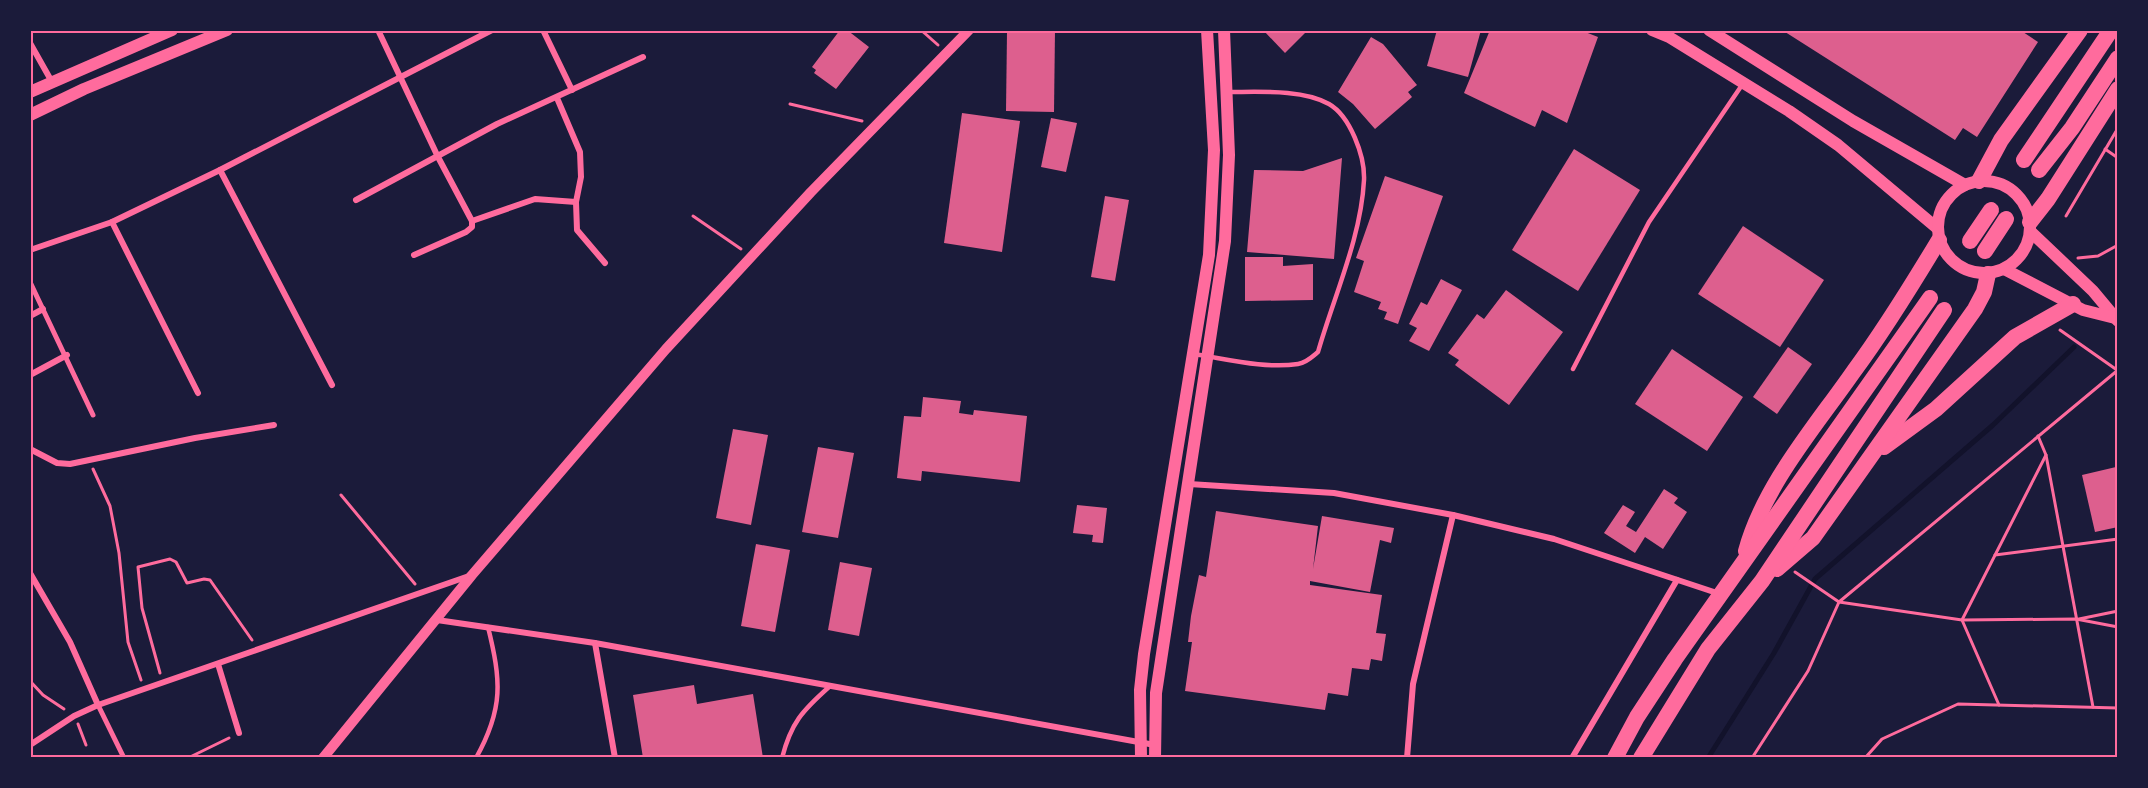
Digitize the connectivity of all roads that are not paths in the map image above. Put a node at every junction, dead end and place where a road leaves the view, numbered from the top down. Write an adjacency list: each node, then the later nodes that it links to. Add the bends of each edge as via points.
1 (172, 30): 17 (main road)
2 (227, 30): 24 (main road)
3 (378, 30): 16 (street)
4 (492, 30): 16 (street)
5 (543, 30): 20 (street)
6 (969, 30): 69 (street, via 666,349)
7 (1207, 30): 52 (main road, via 1214,193)
8 (1224, 30): 21 (main road)
9 (1652, 30): 18 (main road)
10 (1709, 30): 29 (main road, via 1853,121)
11 (2080, 30): 29 (highway)
12 (2111, 30): 26 (highway)
13 (30, 43): 17 (street)
14 (643, 57): 20 (street)
15 (2118, 58): 28 (highway)
16 (400, 77): 25 (street); 27 (street)
17 (52, 82): 22 (main road)
18 (1743, 83): 37 (main road, via 1838,145); 55 (lane, via 1649,222)
19 (2118, 88): 36 (highway)
20 (572, 90): 23 (street)
21 (1228, 92): 54 (main road, via 1225,241); 54 (lane, via 1275,92 1328,104 1348,120 1364,177 1356,228 1318,352 1299,364)
22 (30, 93)
23 (557, 98): 25 (street, via 497,124); 31 (street, via 580,152)
24 (30, 115)
25 (438, 157): 30 (street); 34 (street)
26 (2024, 160)
27 (220, 170): 35 (street); 57 (street)
28 (2039, 170)
29 (1972, 183): 36 (main road, via 2003,185 2013,191 2022,200); 37 (main road, via 1950,196 1940,211)
30 (356, 200)
31 (576, 202): 34 (street, via 534,199); 42 (street, via 577,230)
32 (1991, 210): 38 (highway)
33 (2006, 219): 40 (highway)
34 (472, 221): 41 (street, via 466,232)
35 (112, 222): 39 (street); 58 (street)
36 (2030, 227): 43 (main road, via 2022,254); 51 (main road)
37 (1938, 234): 44 (main road, via 1952,262 1969,271); 67 (highway, via 1903,300 1772,491 1752,529)
38 (1970, 241)
39 (30, 250)
40 (1985, 251)
41 (414, 255)
42 (605, 263)
43 (2004, 269): 44 (main road); 47 (main road)
44 (1988, 274): 63 (highway, via 1975,309)
45 (30, 282): 48 (street)
46 (1930, 298): 67 (highway)
47 (2073, 304): 51 (main road); 63 (highway, via 2015,337 1936,409)
48 (44, 309): 50 (street); 53 (street)
49 (1944, 310): 71 (highway)
50 (30, 316)
51 (2117, 320)
52 (1194, 354): 54 (lane); 62 (main road)
53 (67, 355): 56 (street); 59 (street)
54 (1208, 356): 64 (main road)
55 (1573, 369)
56 (30, 375)
57 (332, 385)
58 (198, 393)
59 (93, 415)
60 (274, 425): 61 (street, via 89,462 57,462)
61 (30, 449)
62 (1178, 454): 64 (main road); 80 (main road, via 1144,654)
63 (1874, 455): 71 (highway, via 1813,538)
64 (1193, 456): 65 (main road)
65 (1189, 483): 66 (street, via 1334,493); 82 (main road, via 1156,693)
66 (1453, 515): 70 (street, via 1554,539); 90 (street, via 1413,684)
67 (1742, 564): 72 (highway)
68 (30, 573): 78 (street, via 70,642)
69 (472, 575): 73 (street); 76 (street)
70 (1677, 580): 72 (street); 91 (street)
71 (1762, 581): 93 (highway, via 1708,649)
72 (1721, 595): 92 (highway, via 1637,717)
73 (437, 620): 74 (street); 84 (street)
74 (488, 627): 75 (street); 85 (lane, via 499,676 498,694 489,731)
75 (595, 643): 77 (street); 86 (street)
76 (218, 664): 78 (street); 79 (street)
77 (829, 687): 80 (street); 87 (lane, via 789,731)
78 (98, 705): 81 (street); 83 (street)
79 (239, 733)
80 (1140, 743): 82 (street); 88 (main road)
81 (30, 745)
82 (1155, 745): 89 (main road)
83 (124, 758)
84 (323, 758)
85 (476, 758)
86 (615, 758)
87 (782, 758)
88 (1141, 758)
89 (1155, 758)
90 (1407, 758)
91 (1572, 758)
92 (1615, 758)
93 (1641, 758)

